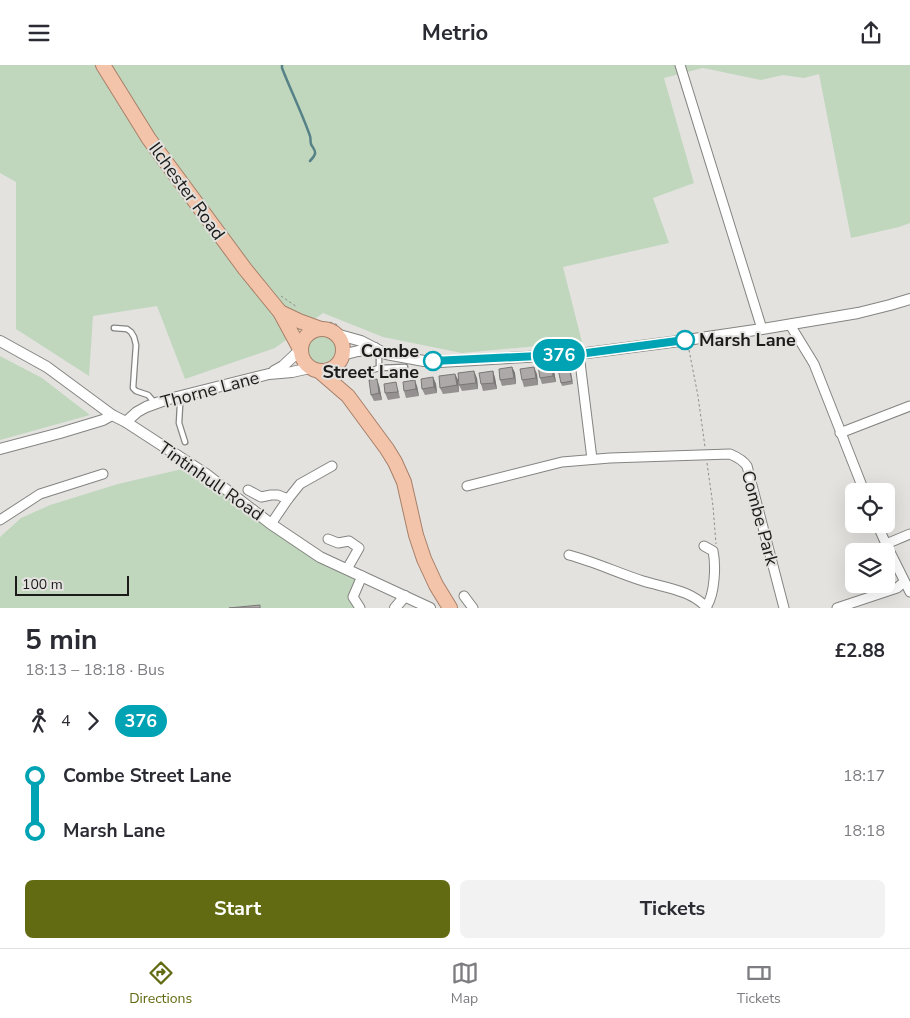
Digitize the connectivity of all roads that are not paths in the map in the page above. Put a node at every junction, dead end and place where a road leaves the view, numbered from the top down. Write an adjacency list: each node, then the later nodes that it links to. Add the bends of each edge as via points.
1 (103, 65): 4 (highway, Ilchester Road, via 155,147)
2 (680, 65): 8 (street)
3 (910, 299): 5 (street, via 858,313)
4 (280, 312): 6 (highway, Ilchester Road, via 299,321); 10 (highway, Ilchester Road)
5 (791, 324): 8 (street); 25 (street, via 814,364)
6 (331, 327): 10 (highway, via 305,337); 11 (street); 13 (highway, via 342,342)
7 (114, 328): 21 (lane, via 127,329 134,337 133,388)
8 (762, 329): 12 (street)
9 (0, 341): 23 (street, Tintinhull Road, via 47,367)
10 (300, 349): 16 (highway, via 304,362); 18 (street, Thorne Lane, via 283,366)
11 (377, 349): 12 (street, via 409,359 440,362); 13 (street, via 358,351); 15 (lane)
12 (579, 354): 28 (street)
13 (341, 358): 16 (highway, via 330,370); 20 (highway)
14 (405, 367): 15 (lane)
15 (379, 368): 17 (lane)
16 (315, 370): 18 (street, Thorne Lane); 20 (highway)
17 (363, 373)
18 (269, 374): 19 (street, Thorne Lane)
19 (179, 396): 21 (street, Thorne Lane); 26 (lane, via 179,423)
20 (348, 396): 53 (highway, via 402,475 419,547)
21 (156, 403): 24 (street, Thorne Lane)
22 (910, 406): 25 (street)
23 (112, 415): 24 (street, Tintinhull Road); 27 (street)
24 (126, 422): 36 (street, Tintinhull Road, via 206,473)
25 (840, 433): 31 (street)
26 (185, 442)
27 (0, 449)
28 (592, 459): 32 (street, Combe Park, via 562,462); 55 (street, Combe Park, via 730,454 744,462 748,466)
29 (332, 466): 34 (street, via 300,484)
30 (102, 474): 35 (street, via 40,494)
31 (861, 483)
32 (467, 486)
33 (248, 491): 34 (street, via 261,497 278,495)
34 (288, 499): 36 (street)
35 (0, 520)
36 (271, 524): 43 (street, Tintinhull Road, via 320,557)
37 (910, 534): 39 (street)
38 (328, 539): 43 (street, via 338,543 349,541 359,548)
39 (888, 543)
40 (704, 546): 49 (street, via 713,551 715,561)
41 (569, 555): 49 (street, via 681,591 696,597)
42 (895, 563): 45 (street)
43 (347, 569): 44 (street, Tintinhull Road)
44 (362, 576): 47 (street, Tintinhull Road); 50 (street, via 353,597)
45 (904, 582): 46 (street); 56 (street, via 897,588)
46 (910, 592)
47 (404, 596): 51 (street); 52 (street, Tintinhull Road)
48 (464, 596): 54 (street)
49 (707, 607)
50 (360, 608)
51 (395, 608)
52 (430, 608)
53 (450, 608)
54 (473, 608)
55 (784, 608)
56 (837, 608)

